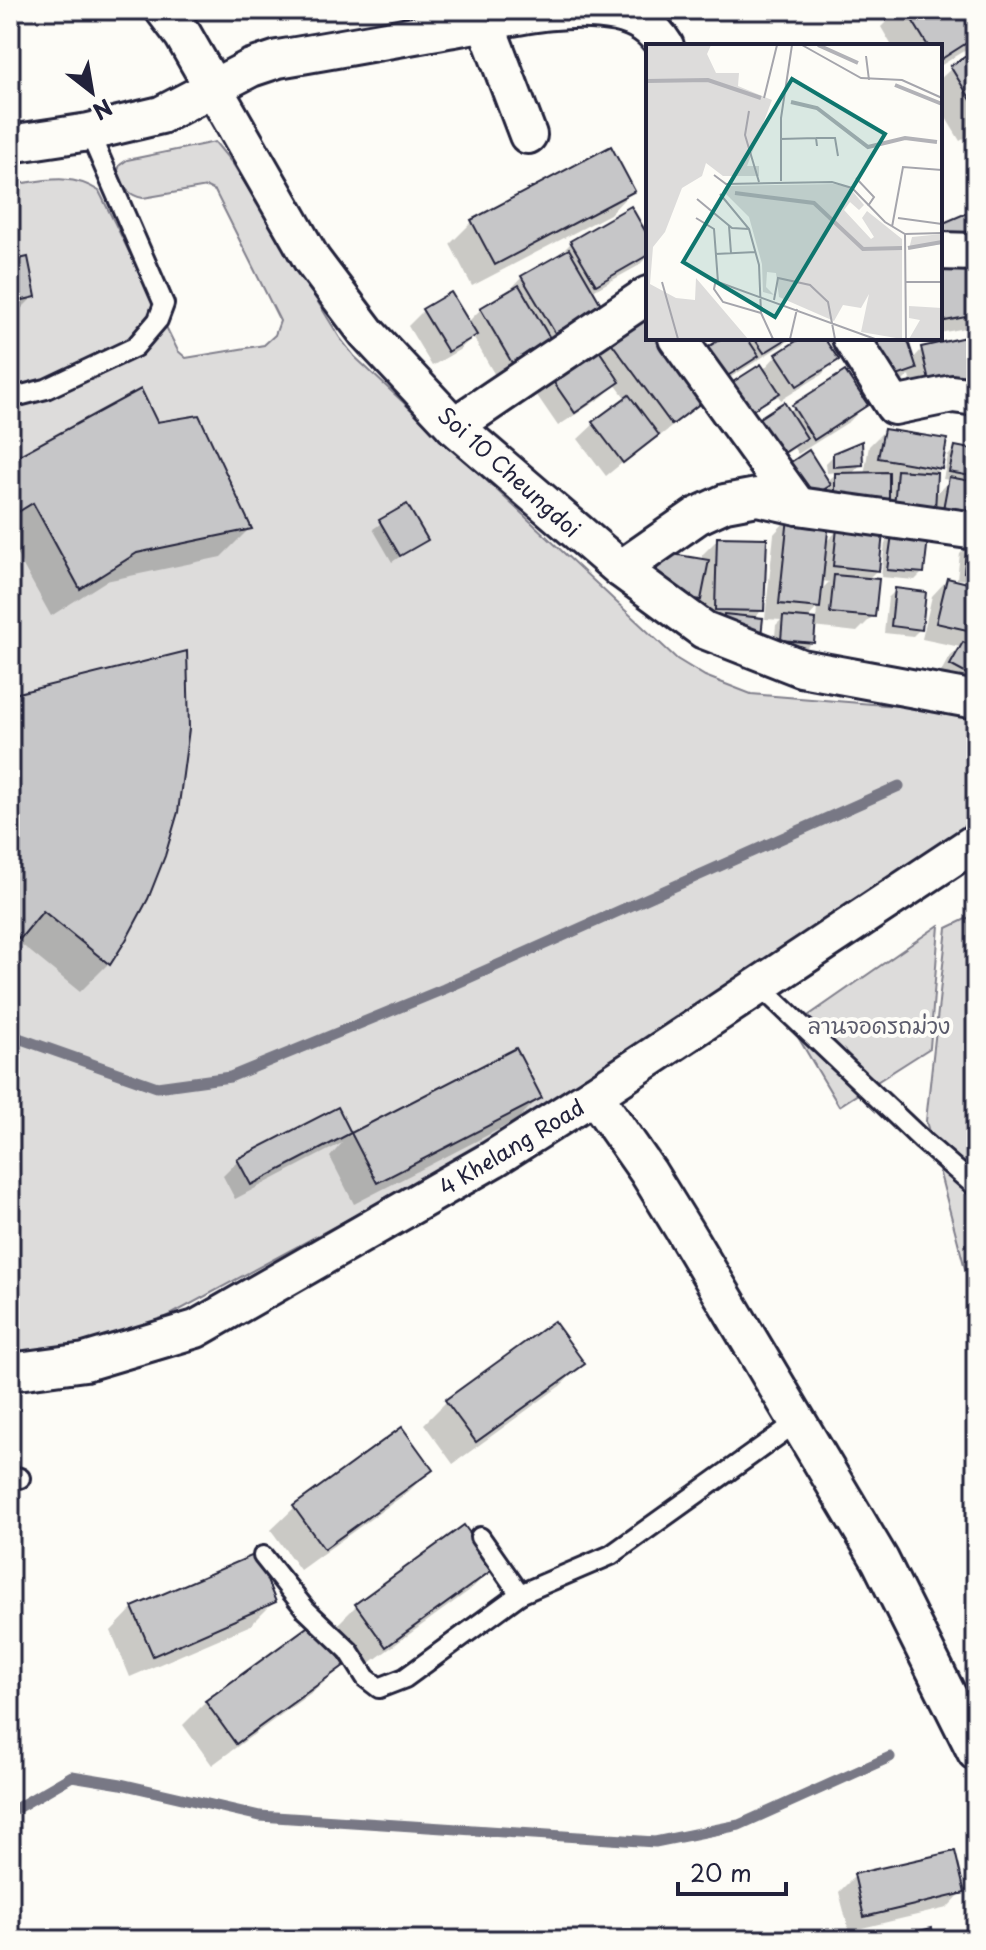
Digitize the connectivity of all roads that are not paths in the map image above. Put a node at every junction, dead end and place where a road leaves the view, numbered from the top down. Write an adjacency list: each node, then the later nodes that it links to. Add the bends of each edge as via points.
1 (164, 10): 4 (street, Soi 10 Cheungdoi)
2 (485, 22): 3 (street, via 564,10 615,13); 4 (street, via 278,59); 6 (street)
3 (651, 26)
4 (213, 88): 5 (street, via 161,115); 15 (street, Soi 10 Cheungdoi, via 335,294)
5 (89, 132): 7 (street); 14 (lane, via 164,304 135,347 46,389)
6 (528, 135)
7 (10, 144)
8 (942, 251): 9 (street)
9 (976, 252)
10 (646, 297): 15 (street)
11 (678, 340): 16 (street)
12 (852, 340): 13 (street, via 894,406 952,394)
13 (976, 397)
14 (10, 398)
15 (454, 426): 18 (street, Soi 10 Cheungdoi)
16 (798, 506): 17 (street); 18 (street, via 757,497 725,503 697,516)
17 (976, 531)
18 (621, 569): 19 (street, Soi 10 Cheungdoi, via 704,630 801,668)
19 (976, 700)
20 (976, 842): 21 (street, 4 Khelang Road)
21 (759, 985): 22 (street, 4 Khelang Road); 23 (lane)
22 (594, 1095): 24 (street, 4 Khelang Road, via 196,1329 85,1362); 25 (street, via 656,1184)
23 (976, 1187)
24 (10, 1372)
25 (797, 1422): 28 (lane, via 611,1555); 29 (street, via 893,1584)
26 (480, 1537): 28 (lane)
27 (263, 1556): 28 (lane, via 379,1688 405,1678)
28 (520, 1594)
29 (976, 1752)

